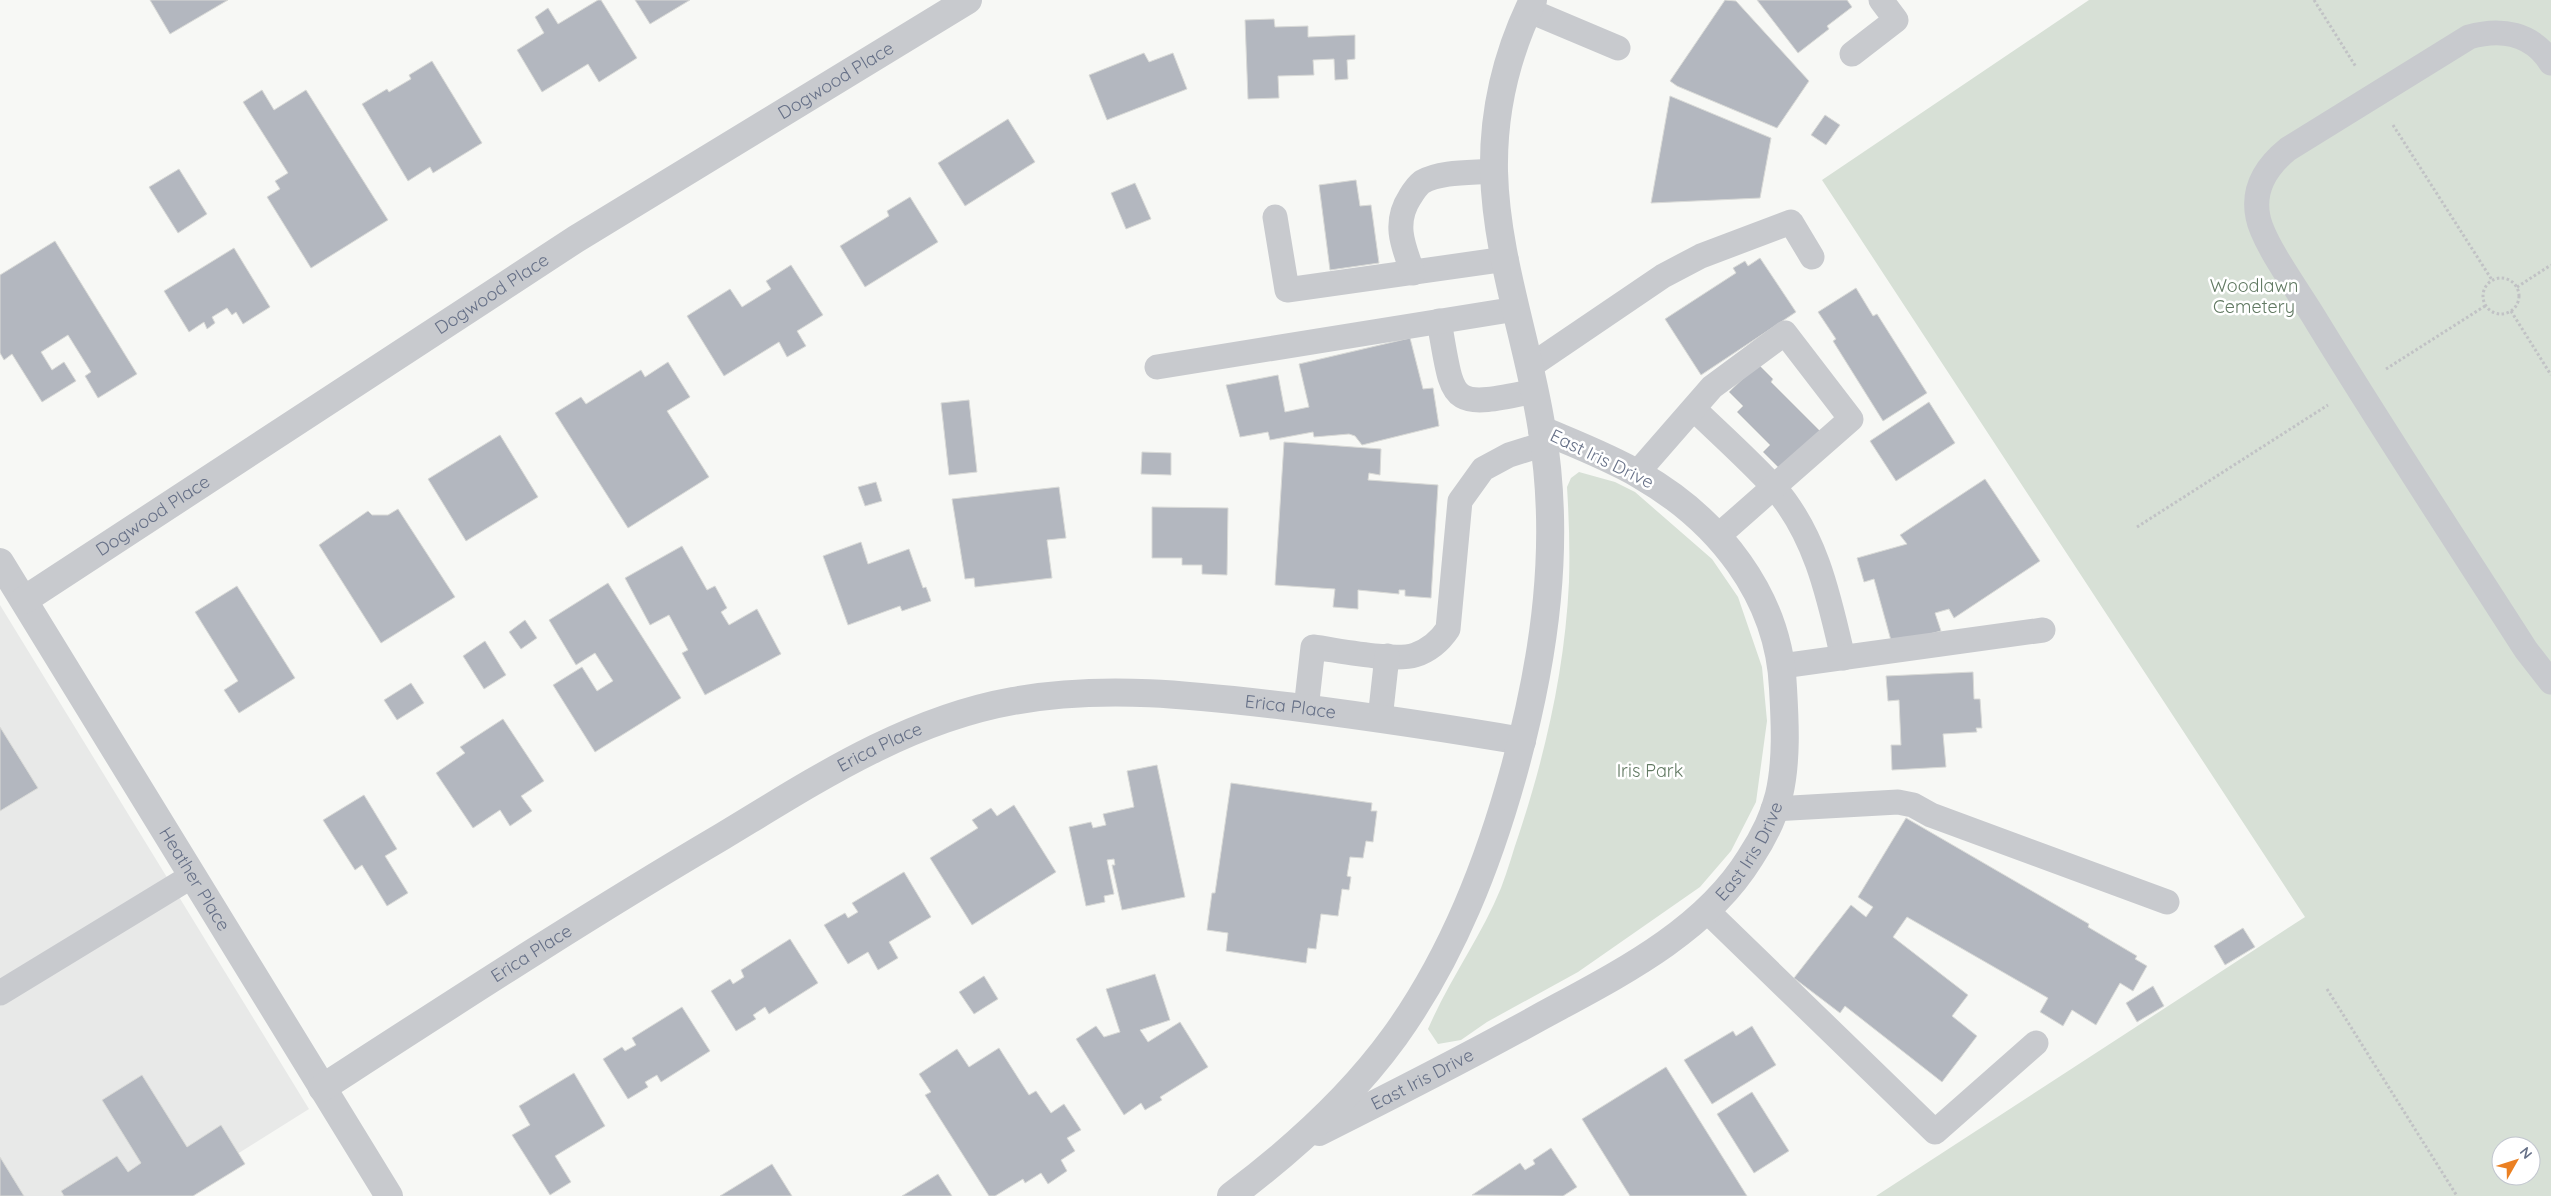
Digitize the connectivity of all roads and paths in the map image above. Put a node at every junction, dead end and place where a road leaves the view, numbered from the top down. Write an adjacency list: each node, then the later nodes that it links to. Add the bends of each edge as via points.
1 (968, 0): 32 (street, Dogwood Place, via 576,240)
2 (1881, 0): 6 (lane, via 1896,20)
3 (2314, 0): 8 (path)
4 (1530, 5): 5 (lane); 9 (street, East Iris Drive, via 1507,67 1499,102)
5 (1618, 48)
6 (1852, 54)
7 (2551, 63): 8 (lane, via 2538,47 2524,38 2511,33 2483,33 2469,37)
8 (2374, 95): 15 (path); 24 (lane, via 2278,157 2263,178 2257,207 2265,236)
9 (1494, 171): 12 (street, East Iris Drive); 14 (lane, via 1421,182 1403,207 1400,224 1400,240)
10 (1275, 216): 14 (lane, via 1287,290)
11 (1812, 257): 23 (lane, via 1790,222 1701,256 1663,276)
12 (1506, 260): 14 (lane); 18 (street, East Iris Drive)
13 (2551, 265): 16 (path)
14 (1413, 273)
15 (2492, 280): 16 (path, via 2501,277); 17 (path, via 2482,292)
16 (2517, 287): 19 (path, via 2519,300)
17 (2485, 306): 19 (path, via 2490,312 2500,315); 24 (path)
18 (1516, 309): 20 (lane); 23 (street, East Iris Drive)
19 (2511, 311): 22 (path)
20 (1439, 321): 21 (lane); 23 (lane, via 1450,381 1456,393 1468,400 1487,402)
21 (1158, 367)
22 (2551, 375)
23 (1532, 379): 26 (street, East Iris Drive)
24 (2357, 387): 29 (path); 37 (lane, via 2526,650)
25 (1694, 409): 27 (lane); 28 (lane); 28 (lane, via 1712,387 1785,333 1851,419)
26 (1543, 437): 27 (street, East Iris Drive); 34 (lane, via 1483,469 1460,501 1448,629 1434,646 1415,655); 40 (street, East Iris Drive, via 1548,476 1550,570 1547,614)
27 (1637, 473): 30 (street, East Iris Drive, via 1684,504)
28 (1774, 487): 30 (lane); 35 (lane, via 1794,516 1819,564)
29 (2137, 527)
30 (1718, 536): 36 (street, East Iris Drive, via 1746,572 1764,604)
31 (0, 562): 32 (street, Heather Place)
32 (24, 600): 42 (street, Heather Place)
33 (2043, 630): 35 (lane)
34 (1387, 656): 38 (lane, via 1313,647); 39 (lane)
35 (1843, 658): 36 (lane)
36 (1782, 666): 41 (street, East Iris Drive, via 1783,764 1779,796)
37 (2551, 682)
38 (1306, 709): 39 (street, Erica Place); 48 (street, Erica Place, via 1202,696 1106,692 1012,701 929,725 824,774 532,952)
39 (1380, 719): 40 (street, Erica Place)
40 (1522, 741): 49 (street, East Iris Drive, via 1485,867 1460,924 1430,979 1395,1036 1340,1101)
41 (1773, 810): 43 (lane, via 1898,802 1913,805 1931,815); 44 (street, East Iris Drive, via 1750,859)
42 (192, 876): 46 (lane); 48 (street, Heather Place)
43 (2167, 902)
44 (1706, 910): 47 (lane, via 1935,1132); 49 (street, East Iris Drive, via 1613,977 1442,1071)
45 (2326, 989): 52 (path)
46 (0, 992)
47 (2036, 1043)
48 (322, 1088): 50 (street, Heather Place)
49 (1296, 1143): 51 (street, East Iris Drive)
50 (389, 1196)
51 (1231, 1196)
52 (2457, 1196)

